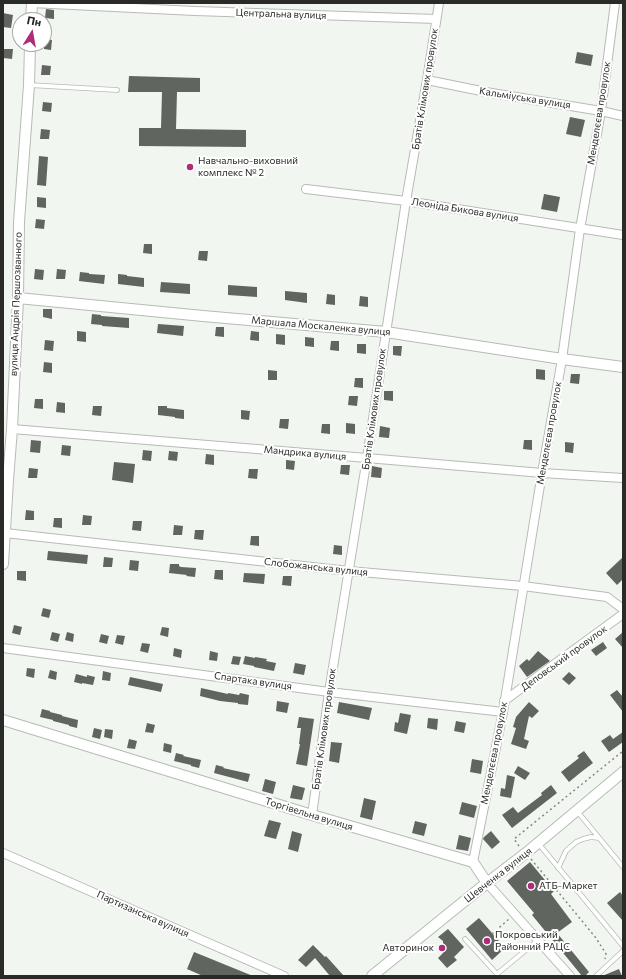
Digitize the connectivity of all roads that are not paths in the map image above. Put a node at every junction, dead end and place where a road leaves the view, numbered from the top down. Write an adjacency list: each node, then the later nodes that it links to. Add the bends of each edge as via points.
1 (31, 3): 4 (street, Центральна вулиця)
2 (438, 3): 4 (street, Братів Клімових провулок)
3 (615, 3): 9 (street, Менделєєва провулок)
4 (436, 19): 6 (street, Братів Клімових провулок)
5 (30, 52): 7 (street, вулиця Андрія Першозванного)
6 (427, 80): 9 (street, Кальміуська вулиця); 12 (street, Братів Клімових провулок)
7 (29, 85): 8 (lane); 15 (street, вулиця Андрія Першозванного, via 19,222)
8 (118, 90)
9 (601, 111): 10 (street, Кальміуська вулиця); 13 (street, Менделєєва провулок)
10 (623, 116)
11 (306, 189): 12 (street, Леоніда Бикова вулиця)
12 (406, 201): 13 (street, Леоніда Бикова вулиця); 16 (street, Братів Клімових провулок)
13 (580, 229): 14 (street, Леоніда Бикова вулиця); 17 (street, Менделєєва провулок)
14 (623, 235)
15 (18, 298): 16 (street, Маршала Москаленка вулиця); 19 (street, вулиця Андрія Першозванного)
16 (386, 332): 17 (street, Маршала Москаленка вулиця); 20 (street, Братів Клімових провулок)
17 (562, 359): 18 (street, Маршала Москаленка вулиця); 21 (street, Менделєєва провулок)
18 (623, 367)
19 (12, 429): 20 (street, Мандрика вулиця); 23 (street, вулиця Андрія Першозванного)
20 (367, 458): 21 (street, Мандрика вулиця); 25 (street, Братів Клімових провулок)
21 (542, 473): 22 (street, Мандрика вулиця); 26 (street, Менделєєва провулок)
22 (623, 478)
23 (5, 532): 24 (street, вулиця Андрія Першозванного); 25 (street, Слобожанська вулиця)
24 (3, 564)
25 (349, 571): 26 (street, Слобожанська вулиця); 30 (street, Братів Клімових провулок)
26 (523, 586): 27 (street, Слобожанська вулиця, via 607,597); 31 (street, Менделєєва провулок)
27 (623, 609)
28 (623, 614): 31 (street, Деповський провулок)
29 (3, 648): 30 (street, Спартака вулиця)
30 (329, 692): 32 (street, Спартака вулиця); 36 (street, Братів Клімових провулок)
31 (504, 701): 32 (street, Менделєєва провулок)
32 (503, 712): 40 (street, Менделєєва провулок)
33 (3, 720): 36 (street, Торгівельна вулиця)
34 (622, 774): 35 (street, Шевченка вулиця)
35 (576, 811): 37 (lane); 38 (street, Шевченка вулиця)
36 (312, 815): 40 (street, Торгівельна вулиця)
37 (599, 838): 41 (lane); 42 (lane, via 576,842 566,851)
38 (538, 843): 42 (lane); 43 (street, Шевченка вулиця)
39 (3, 852): 49 (street, Партизанська вулиця)
40 (473, 862): 43 (street)
41 (623, 867)
42 (558, 868): 46 (lane)
43 (487, 883): 45 (street); 50 (street, Шевченка вулиця)
44 (465, 939): 48 (lane)
45 (538, 939): 48 (lane); 51 (street)
46 (623, 946)
47 (623, 951): 52 (lane)
48 (495, 975)
49 (284, 976)
50 (372, 976)
51 (570, 976)
52 (596, 976)

